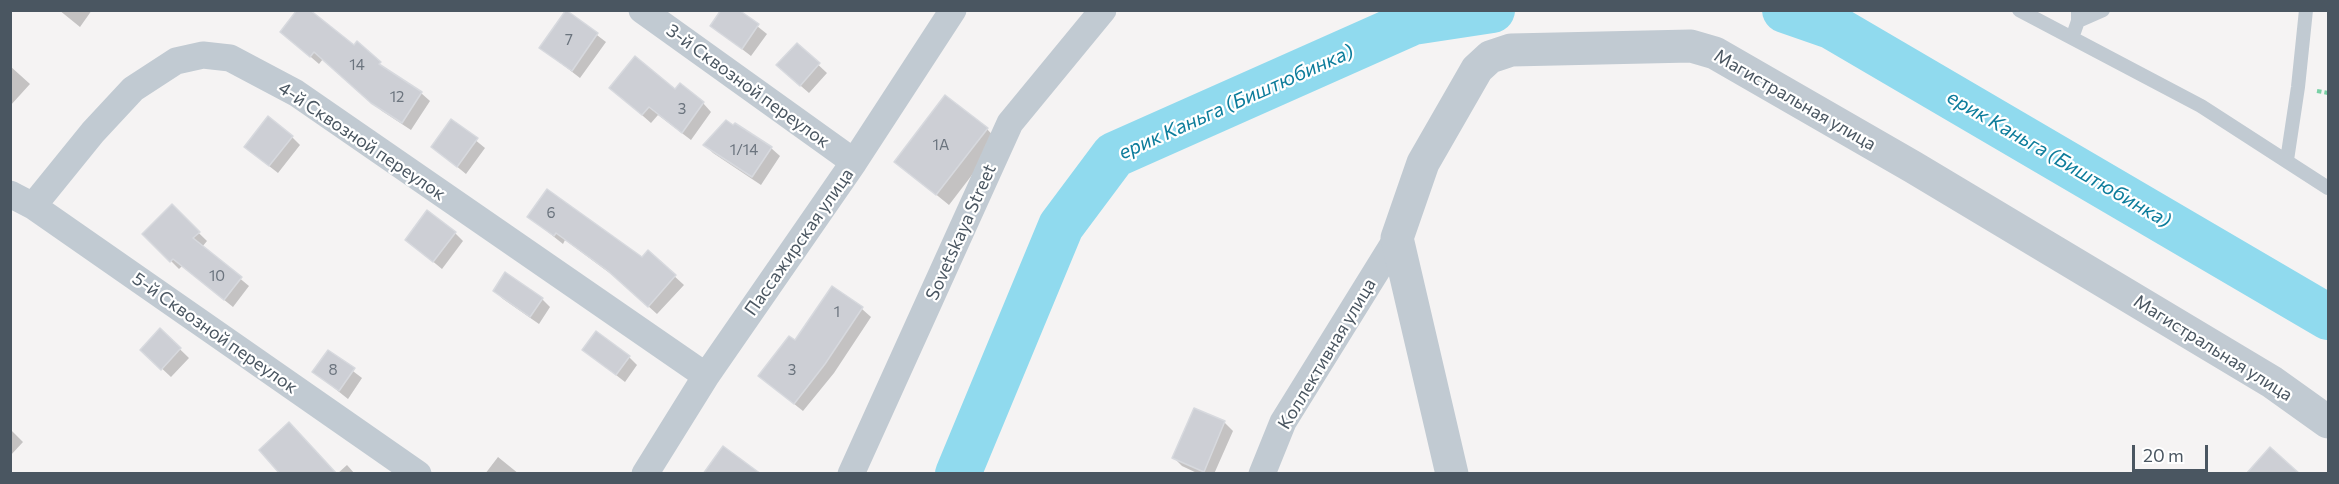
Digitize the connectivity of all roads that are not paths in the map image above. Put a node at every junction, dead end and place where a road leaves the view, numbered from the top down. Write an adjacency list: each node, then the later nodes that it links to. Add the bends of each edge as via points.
1 (642, 10): 10 (street, 3-й Сквозной переулок)
2 (953, 10): 10 (street, Пассажирская улица)
3 (1102, 10): 18 (street, Sovetskaya Street, via 1011,123)
4 (2019, 10): 8 (lane)
5 (2103, 10): 7 (lane)
6 (2306, 10): 9 (lane)
7 (2078, 16): 8 (lane)
8 (2072, 38): 9 (lane, via 2202,106)
9 (2287, 160): 11 (lane)
10 (854, 162): 14 (street, Пассажирская улица)
11 (2328, 188)
12 (22, 200): 14 (street, 4-й Сквозной переулок, via 133,89 176,61 203,55 230,58 296,93); 16 (street, 5-й Сквозной переулок)
13 (1397, 238): 15 (street, Магистральная улица, via 1423,163 1477,69 1490,57 1511,50 1691,46 1715,53 1913,167 2272,382); 19 (street, Коллективная улица, via 1283,422); 20 (street)
14 (706, 376): 17 (street, Пассажирская улица)
15 (2328, 422)
16 (418, 474)
17 (645, 474)
18 (851, 474)
19 (1262, 474)
20 (1452, 474)

